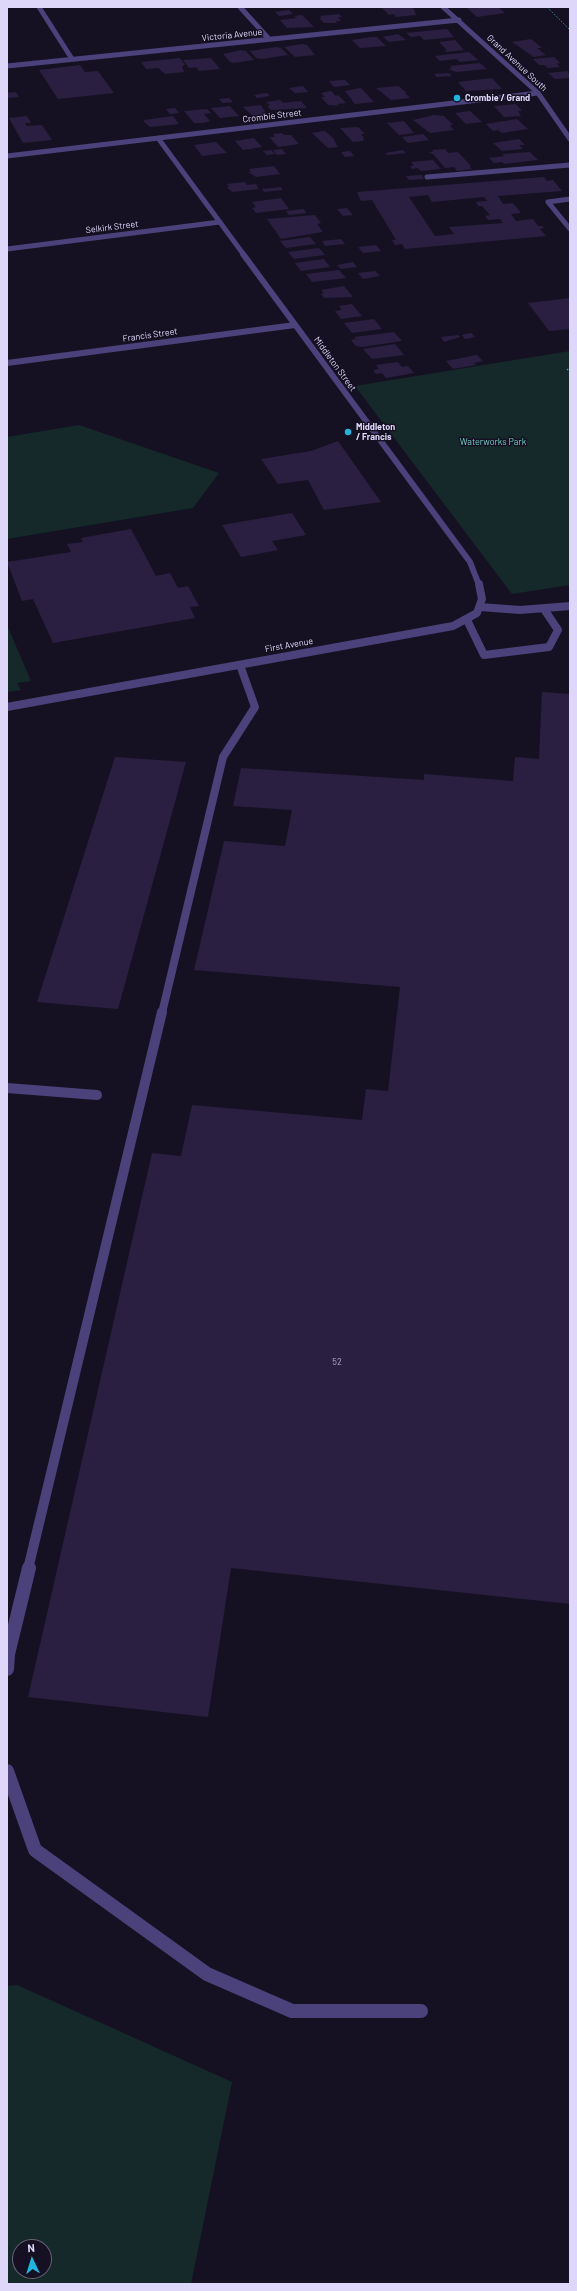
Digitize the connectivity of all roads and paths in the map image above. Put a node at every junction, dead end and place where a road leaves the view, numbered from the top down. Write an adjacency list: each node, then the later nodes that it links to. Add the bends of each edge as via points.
1 (39, 7): 8 (street)
2 (240, 7): 7 (street)
3 (443, 7): 5 (street, Grand Avenue South)
4 (547, 7): 6 (path)
5 (458, 20): 7 (street, Victoria Avenue); 10 (street, Grand Avenue South)
6 (570, 30)
7 (269, 39): 8 (street, Victoria Avenue)
8 (72, 59): 9 (street, Victoria Avenue)
9 (7, 66)
10 (538, 93): 11 (street, Crombie Street); 12 (street, Grand Avenue South)
11 (158, 138): 13 (street, Crombie Street); 17 (street, Middleton Street)
12 (570, 139)
13 (7, 156)
14 (570, 165): 15 (street)
15 (427, 177)
16 (570, 199): 18 (street, via 548,202)
17 (220, 222): 19 (street, Selkirk Street); 20 (street, Middleton Street)
18 (570, 229)
19 (7, 249)
20 (295, 324): 21 (street, Francis Street); 25 (street, Middleton Street, via 470,562 482,590)
21 (7, 363)
22 (570, 368): 23 (path)
23 (567, 370)
24 (570, 606): 26 (street)
25 (480, 607): 26 (street); 27 (street, First Avenue, via 477,613)
26 (544, 609): 27 (street, via 558,630 550,647 484,655)
27 (467, 620): 28 (street, First Avenue, via 453,626)
28 (240, 665): 29 (street, First Avenue); 32 (street, via 255,706 223,757 8,1654)
29 (7, 708)
30 (7, 1088): 31 (street)
31 (97, 1095)
32 (7, 1669)
33 (7, 1771): 34 (street, via 35,1850 207,1974 292,2011)
34 (421, 2011)

